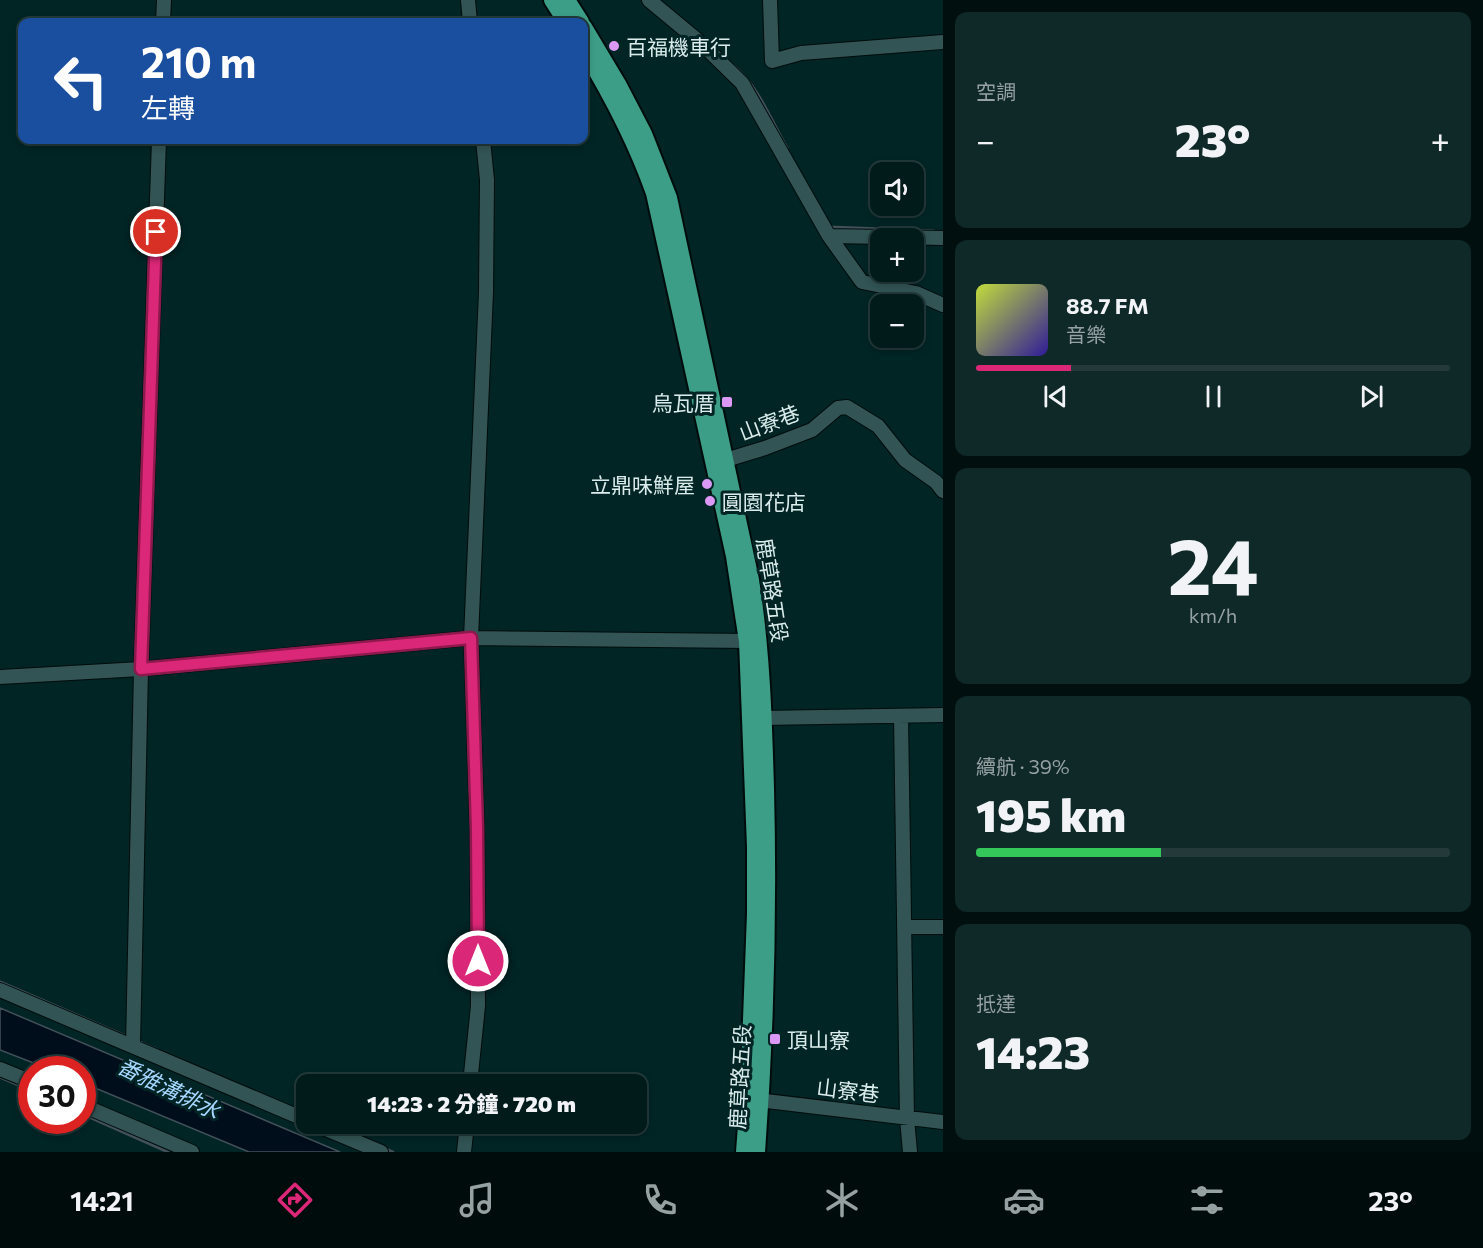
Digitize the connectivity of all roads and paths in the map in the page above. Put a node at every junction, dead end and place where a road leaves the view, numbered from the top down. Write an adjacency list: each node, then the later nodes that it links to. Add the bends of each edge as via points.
1 (164, 0): 7 (street)
2 (468, 0): 8 (street)
3 (552, 0): 9 (main road)
4 (567, 0): 10 (main road)
5 (649, 0): 16 (street, via 742,83)
6 (770, 0): 12 (street, via 772,61 801,53)
7 (163, 18)
8 (470, 18)
9 (563, 18)
10 (578, 18)
11 (588, 34): 19 (main road, 鹿草路五段, via 644,134 669,198)
12 (943, 42)
13 (588, 57): 19 (main road, 鹿草路五段, via 623,118 654,193)
14 (159, 144): 23 (street)
15 (483, 144): 21 (street, via 486,292)
16 (829, 236): 17 (street); 18 (street, via 862,282 916,293)
17 (943, 238)
18 (943, 305)
19 (719, 462): 20 (street, 山寮巷, via 812,430 838,408 847,407 878,426 905,460); 22 (main road, 鹿草路五段); 27 (main road, 鹿草路五段, via 756,612)
20 (943, 491)
21 (471, 638): 22 (street); 23 (street); 33 (street, via 478,1006)
22 (747, 641): 27 (main road, 鹿草路五段)
23 (141, 669): 24 (street); 31 (street)
24 (0, 677)
25 (943, 715): 26 (street)
26 (901, 716): 27 (street); 28 (street)
27 (758, 718): 35 (main road, 鹿草路五段)
28 (904, 927): 29 (street); 38 (street)
29 (943, 927)
30 (0, 990): 31 (street)
31 (133, 1046): 37 (street)
32 (0, 1069): 34 (street)
33 (471, 1074)
34 (18, 1076)
35 (754, 1100): 38 (street, 山寮巷); 45 (main road, 鹿草路五段); 46 (main road, 鹿草路五段)
36 (96, 1110): 42 (street)
37 (296, 1116)
38 (907, 1119): 39 (street, 山寮巷); 47 (street)
39 (943, 1122)
40 (338, 1134): 43 (street)
41 (466, 1134): 44 (street)
42 (192, 1152)
43 (381, 1152)
44 (464, 1152)
45 (744, 1152)
46 (757, 1152)
47 (910, 1152)

